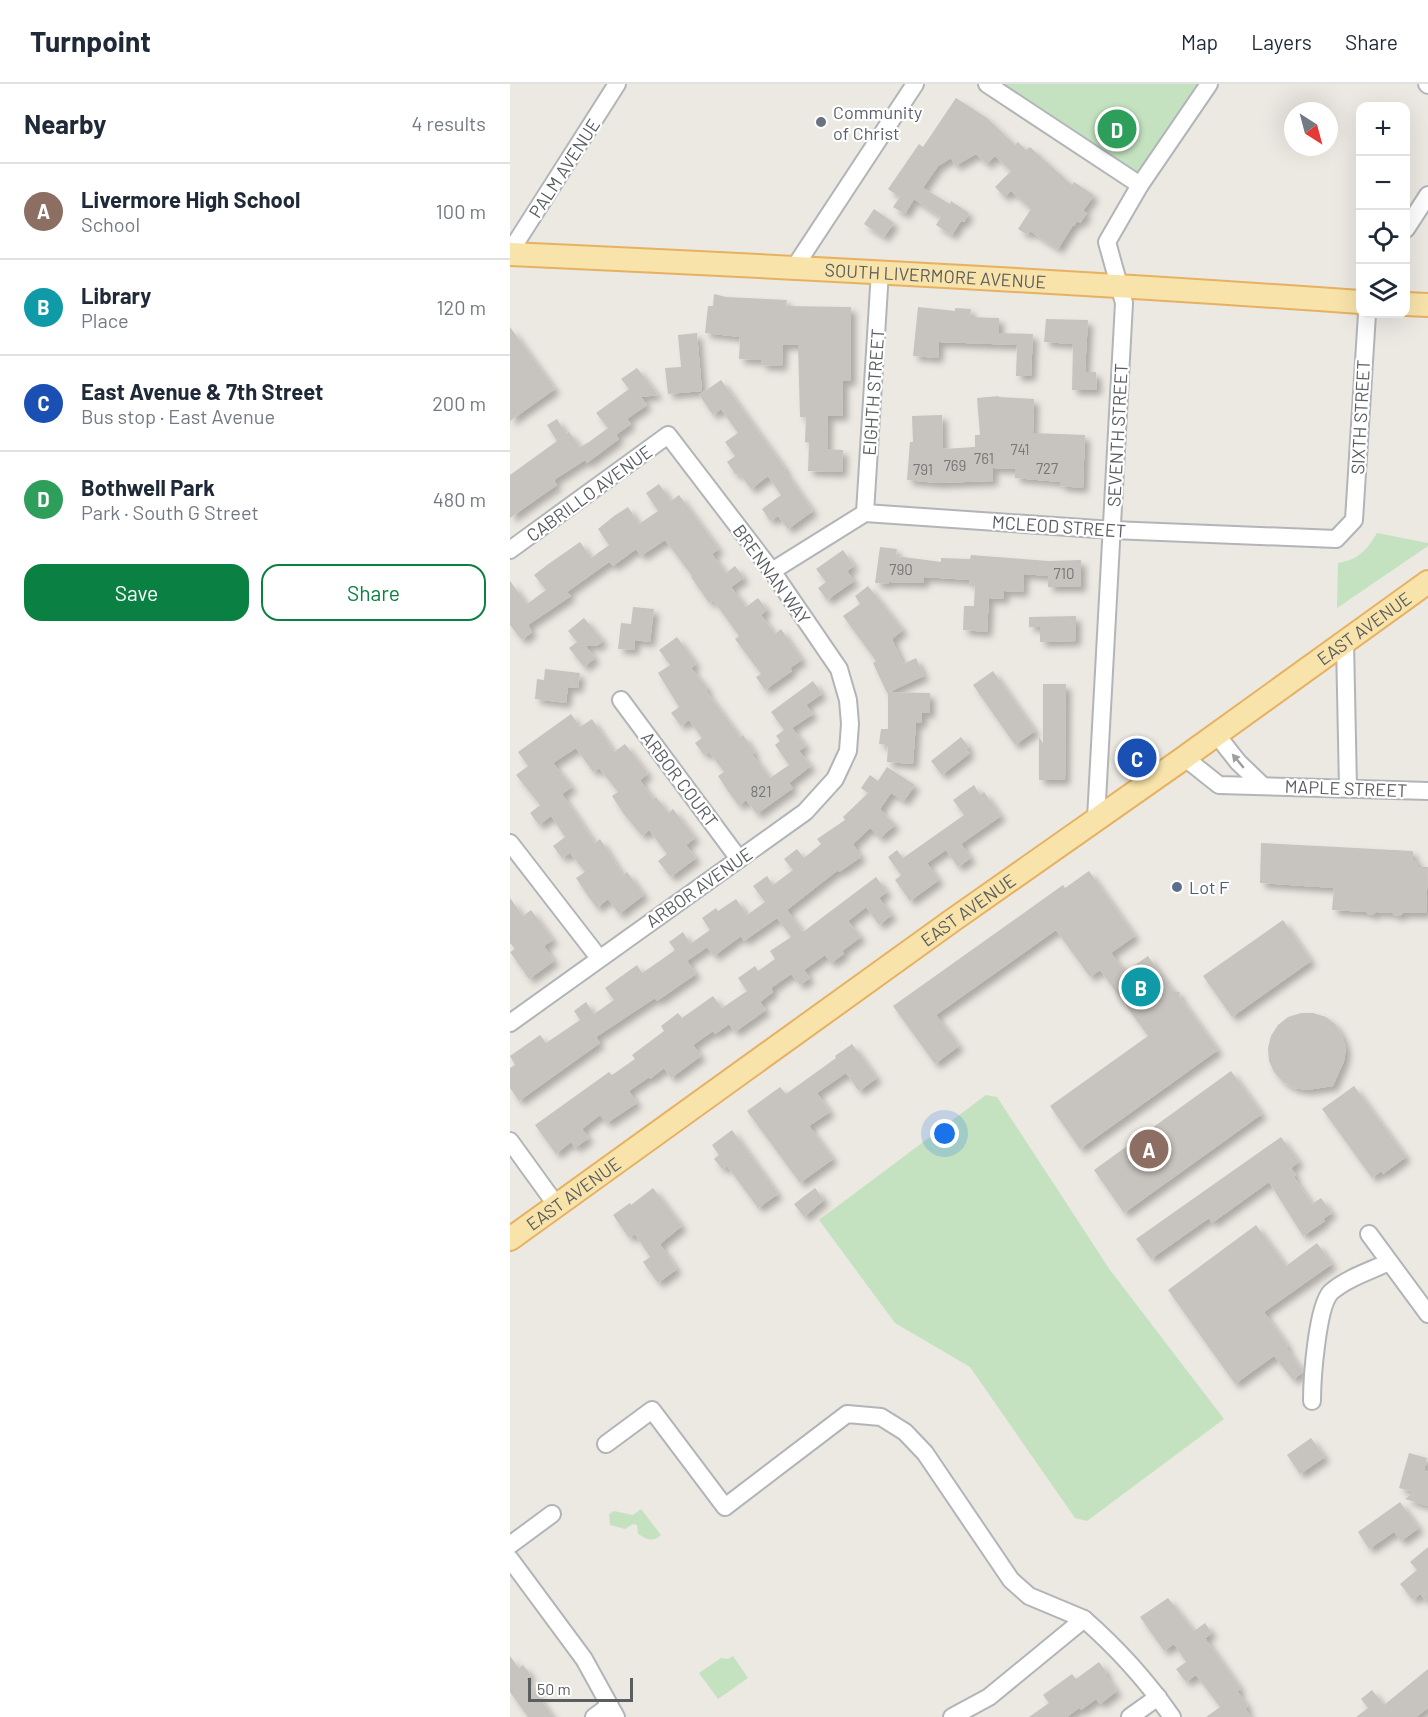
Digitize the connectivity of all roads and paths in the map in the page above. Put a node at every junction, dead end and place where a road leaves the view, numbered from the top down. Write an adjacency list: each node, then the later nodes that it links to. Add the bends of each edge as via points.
1 (617, 84): 8 (street, PALM AVENUE)
2 (915, 84): 9 (street)
3 (987, 84): 5 (street)
4 (1209, 84): 5 (street, SEVENTH STREET)
5 (1140, 185): 11 (street, SEVENTH STREET, via 1107,243)
6 (1428, 195): 7 (street)
7 (1410, 224)
8 (510, 253): 9 (main road, SOUTH LIVERMORE AVENUE)
9 (795, 268): 10 (main road, SOUTH LIVERMORE AVENUE)
10 (880, 271): 11 (main road, SOUTH LIVERMORE AVENUE); 17 (street, EIGHTH STREET)
11 (1119, 285): 12 (main road, SOUTH LIVERMORE AVENUE); 19 (street, SEVENTH STREET, via 1124,303)
12 (1356, 302)
13 (1410, 304): 14 (main road)
14 (1428, 305)
15 (1367, 318): 18 (street, SIXTH STREET)
16 (668, 435): 20 (street, CABRILLO AVENUE); 21 (street, BRENNAN WAY)
17 (865, 513): 19 (street, MCLEOD STREET); 21 (street)
18 (1354, 520): 19 (street, MCLEOD STREET, via 1336,539)
19 (1112, 530): 31 (street, SEVENTH STREET)
20 (510, 550)
21 (772, 571): 25 (street, BRENNAN WAY, via 839,669)
22 (1428, 582): 23 (main road, EAST AVENUE)
23 (1345, 642): 26 (main road, EAST AVENUE); 29 (street)
24 (621, 700): 33 (street, ARBOR COURT)
25 (850, 724): 33 (street, ARBOR AVENUE, via 848,751 835,779 805,812)
26 (1216, 734): 27 (main road, EAST AVENUE); 28 (street, MAPLE STREET, one-way to 26)
27 (1185, 758): 28 (street, MAPLE STREET, via 1219,785); 31 (main road, EAST AVENUE)
28 (1263, 786): 29 (street, MAPLE STREET)
29 (1348, 788): 30 (street, MAPLE STREET)
30 (1428, 791)
31 (1096, 819): 37 (main road, EAST AVENUE)
32 (510, 843): 34 (street)
33 (739, 859): 34 (street, ARBOR AVENUE)
34 (599, 958): 35 (street, ARBOR AVENUE)
35 (510, 1023)
36 (510, 1141): 37 (street)
37 (556, 1206): 39 (main road, EAST AVENUE)
38 (1369, 1234): 40 (street)
39 (510, 1239)
40 (1389, 1262): 41 (street); 42 (street, via 1329,1294 1311,1378)
41 (1428, 1314)
42 (1312, 1401)
43 (606, 1444): 47 (street, via 652,1410 725,1507 847,1414 880,1417 905,1432 925,1453 1011,1580 1029,1596)
44 (552, 1514): 45 (street)
45 (510, 1545)
46 (510, 1559): 49 (street, via 584,1659)
47 (1084, 1619): 48 (street); 51 (street, via 989,1696)
48 (1158, 1697): 52 (street); 53 (street)
49 (612, 1712): 50 (street)
50 (594, 1717)
51 (952, 1717)
52 (1130, 1717)
53 (1172, 1717)

